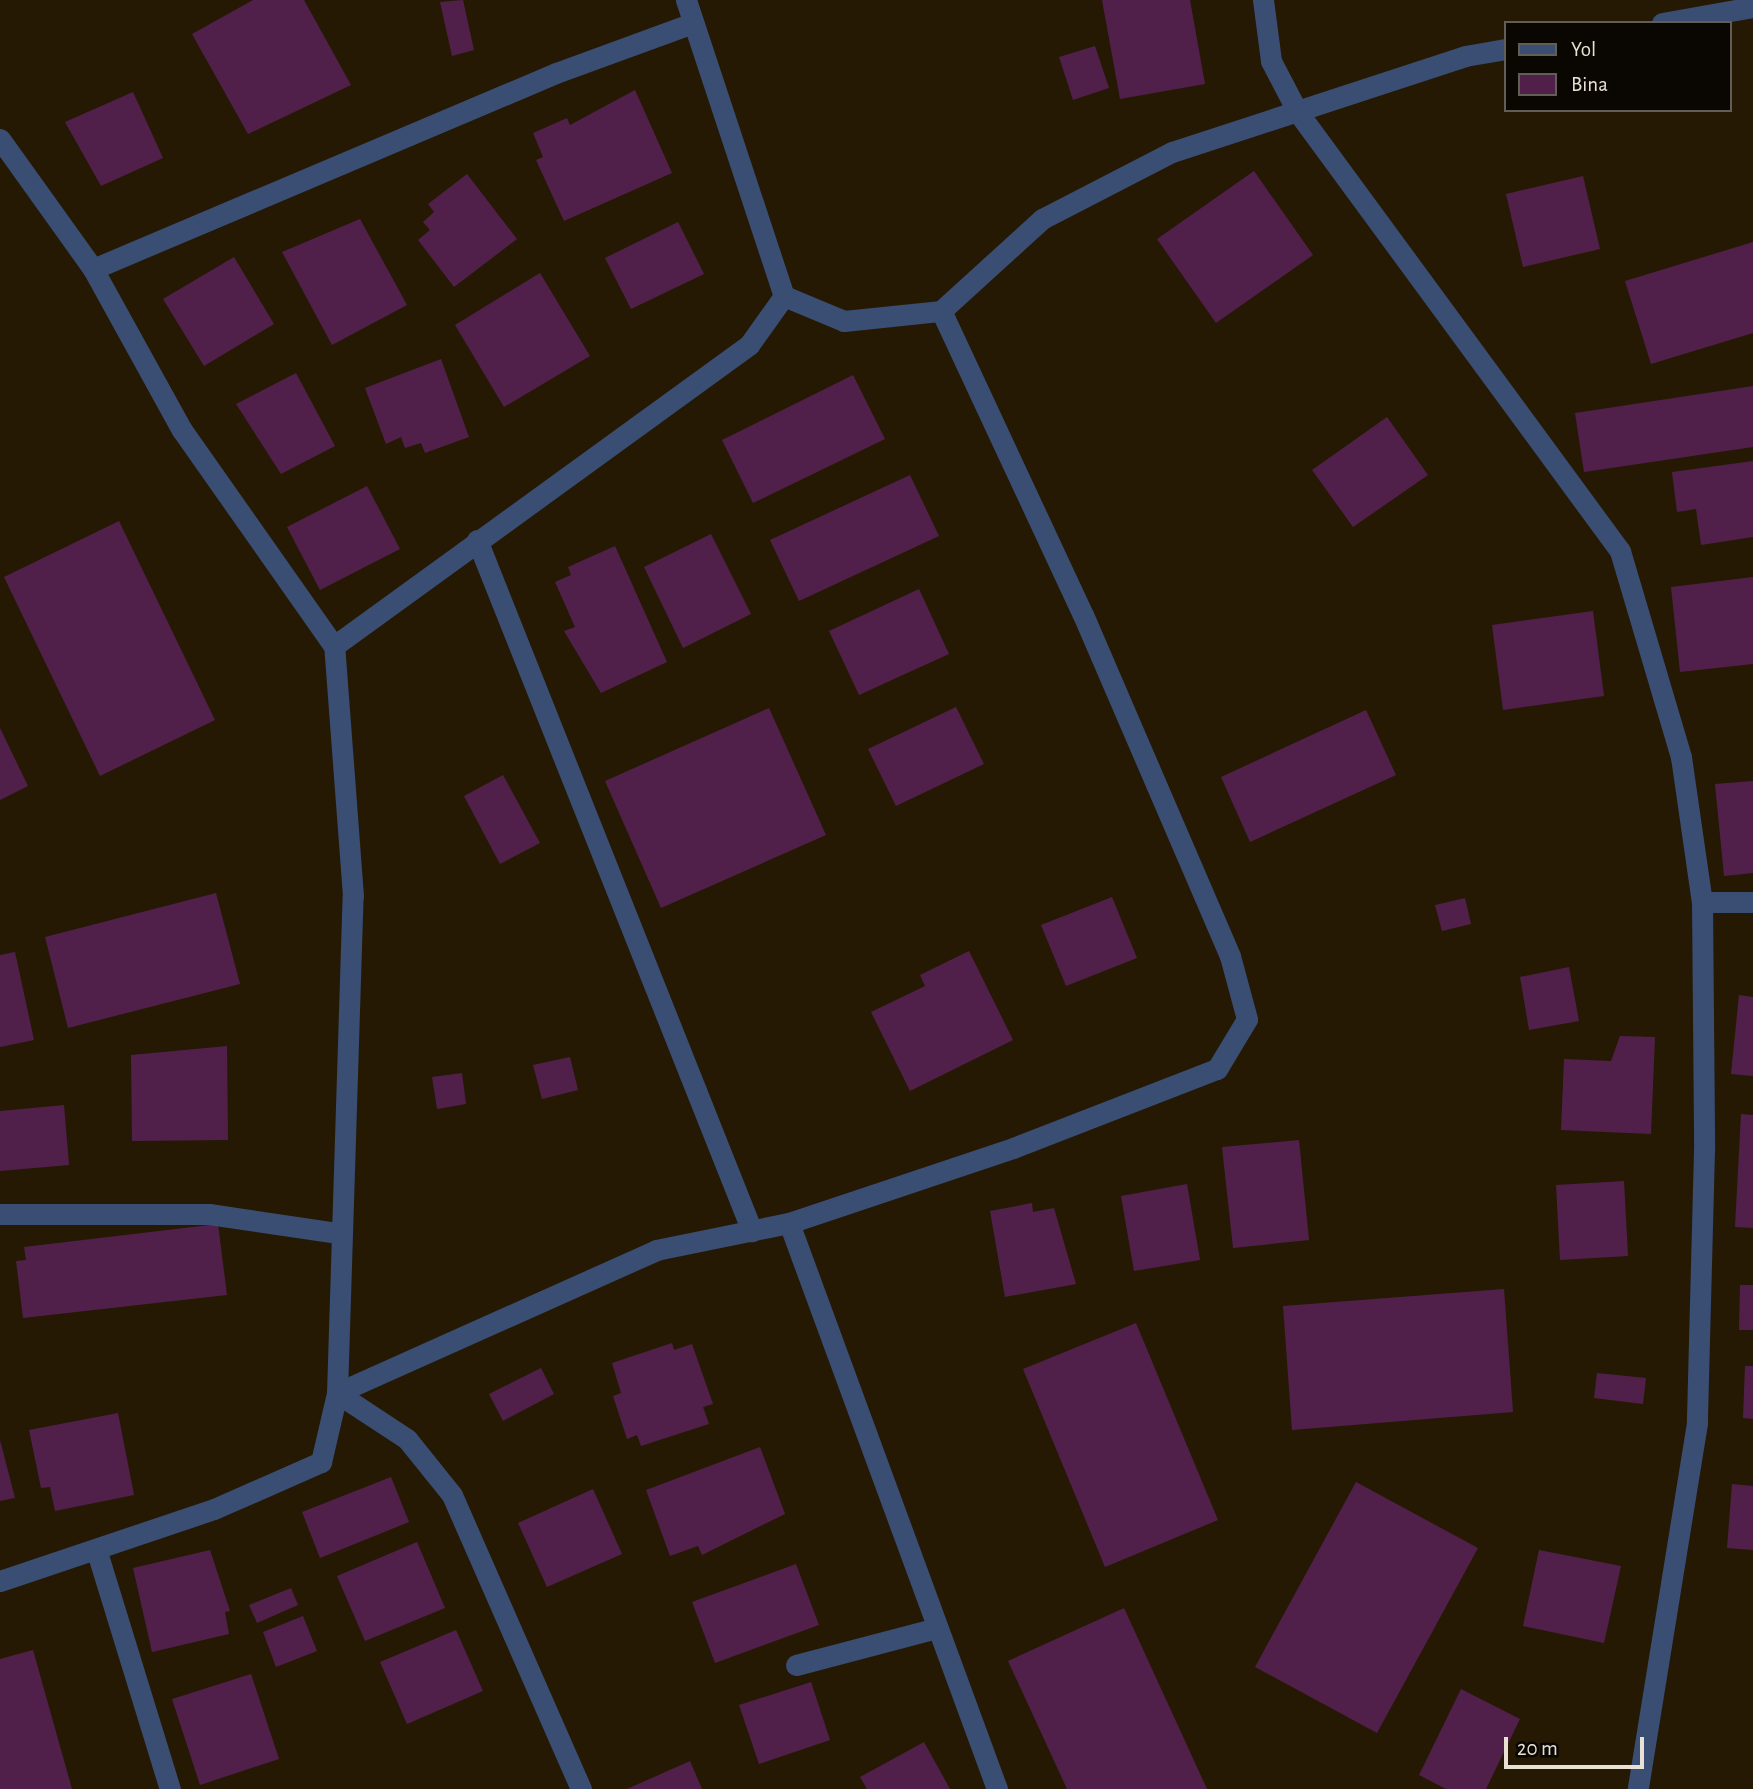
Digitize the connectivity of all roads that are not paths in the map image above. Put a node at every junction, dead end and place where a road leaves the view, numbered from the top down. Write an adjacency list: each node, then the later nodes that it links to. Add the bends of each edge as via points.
1 (686, 0): 5 (street)
2 (1263, 0): 7 (street, via 1271,61)
3 (1753, 7): 4 (street)
4 (1672, 21)
5 (694, 23): 9 (street, via 543,78); 10 (street)
6 (1504, 49): 7 (street, via 1465,56)
7 (1297, 111): 11 (street, via 1172,152 1042,219); 14 (street, via 1620,551 1681,757)
8 (0, 139): 9 (street)
9 (93, 269): 13 (street, via 182,430)
10 (784, 296): 11 (street, via 844,321); 12 (street, via 749,345)
11 (941, 311): 17 (street, via 1083,615 1230,956 1247,1019 1217,1069 1013,1148)
12 (477, 540): 13 (street); 18 (street)
13 (334, 646): 19 (street, via 353,896)
14 (1702, 902): 15 (street); 28 (street, via 1704,1150 1697,1423)
15 (1753, 902)
16 (0, 1214): 19 (street, via 209,1214)
17 (789, 1223): 18 (street); 23 (street)
18 (752, 1231): 20 (street, via 656,1251)
19 (337, 1233): 20 (street)
20 (337, 1393): 21 (street, via 321,1462); 26 (street, via 407,1439 452,1495)
21 (97, 1552): 22 (street); 25 (street)
22 (0, 1581)
23 (937, 1628): 24 (street); 27 (street)
24 (796, 1665)
25 (170, 1789)
26 (581, 1789)
27 (997, 1789)
28 (1638, 1789)

